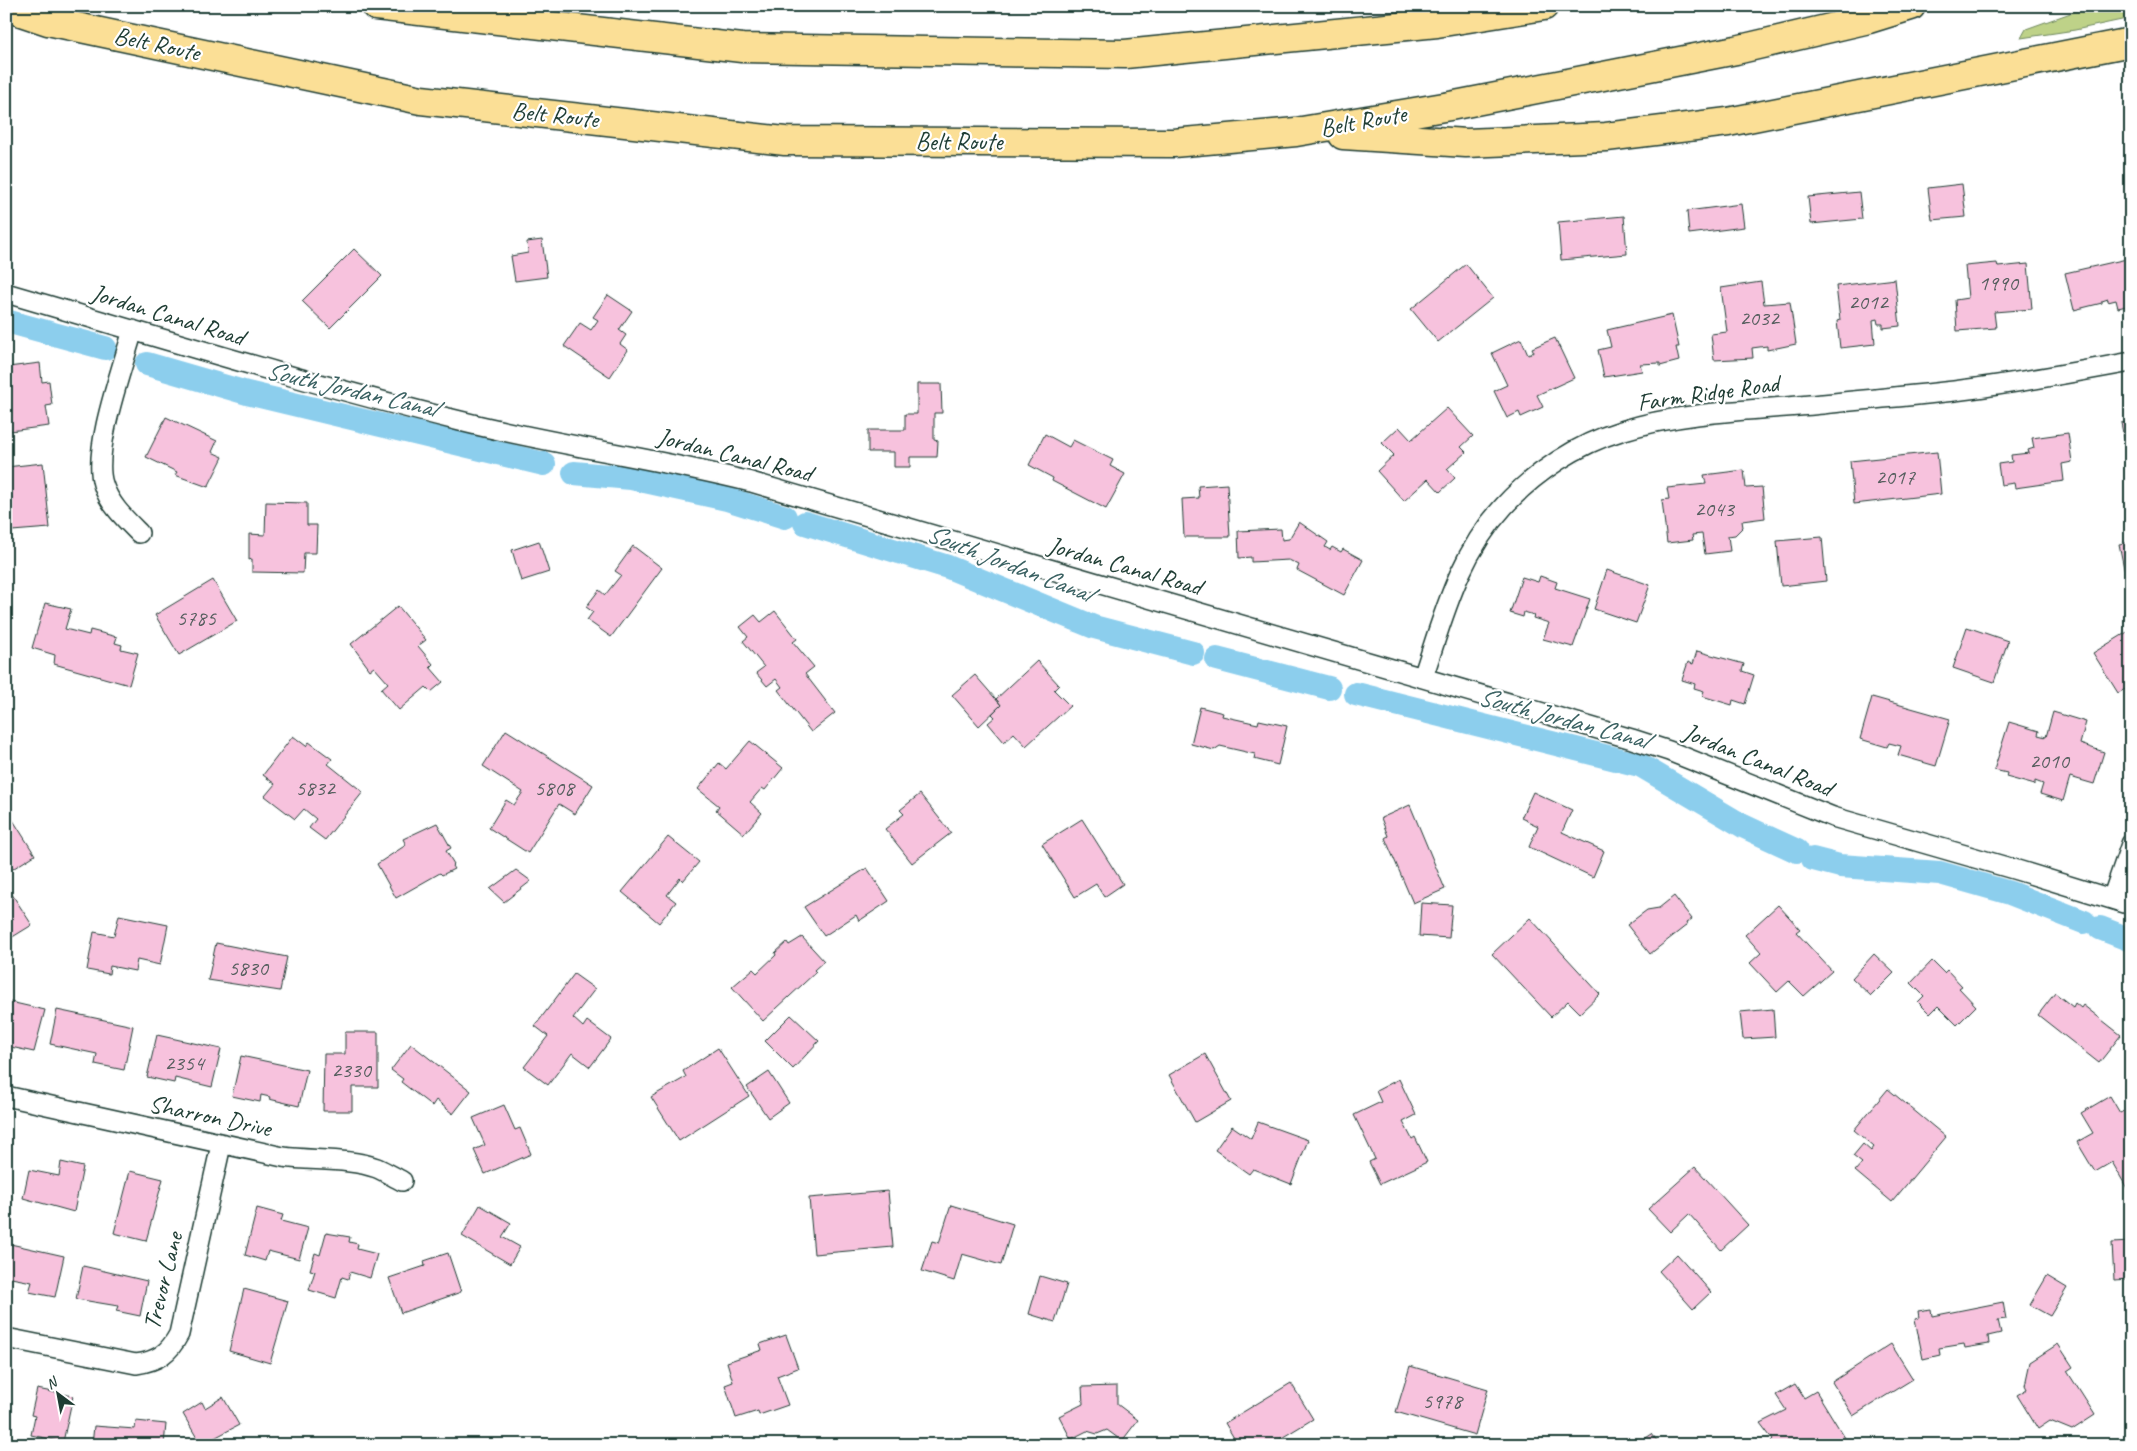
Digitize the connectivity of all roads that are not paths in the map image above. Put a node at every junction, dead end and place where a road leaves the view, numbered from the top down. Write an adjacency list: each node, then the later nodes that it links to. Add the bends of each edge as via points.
1 (376, 6): 2 (highway, via 742,48 1125,54 1437,23)
2 (1544, 6)
3 (1911, 6): 6 (highway, Belt Route, via 1736,50)
4 (6, 7): 6 (highway, Belt Route, via 48,21 421,100 784,141 1173,143)
5 (2131, 42): 6 (highway, via 1728,122 1606,137 1466,143)
6 (1296, 132)
7 (6, 293): 8 (street, Jordan Canal Road)
8 (133, 330): 10 (street, via 102,443 100,468 102,484 110,500); 11 (street, Jordan Canal Road, via 246,365 460,421 751,482)
9 (2131, 362): 11 (street, Farm Ridge Road, via 1983,387 1678,419 1619,431 1587,445 1556,462 1529,483 1485,529 1453,586)
10 (139, 533)
11 (1423, 677): 13 (street, Jordan Canal Road, via 1669,751 1833,818)
12 (2131, 844): 13 (street)
13 (2112, 899): 14 (street, Jordan Canal Road)
14 (2131, 905)
15 (6, 1096): 16 (street, Sharron Drive)
16 (221, 1145): 17 (street, Sharron Drive, via 283,1157 347,1162 376,1168); 18 (street, Trevor Lane, via 179,1334 162,1356 136,1364)
17 (402, 1181)
18 (6, 1338)

